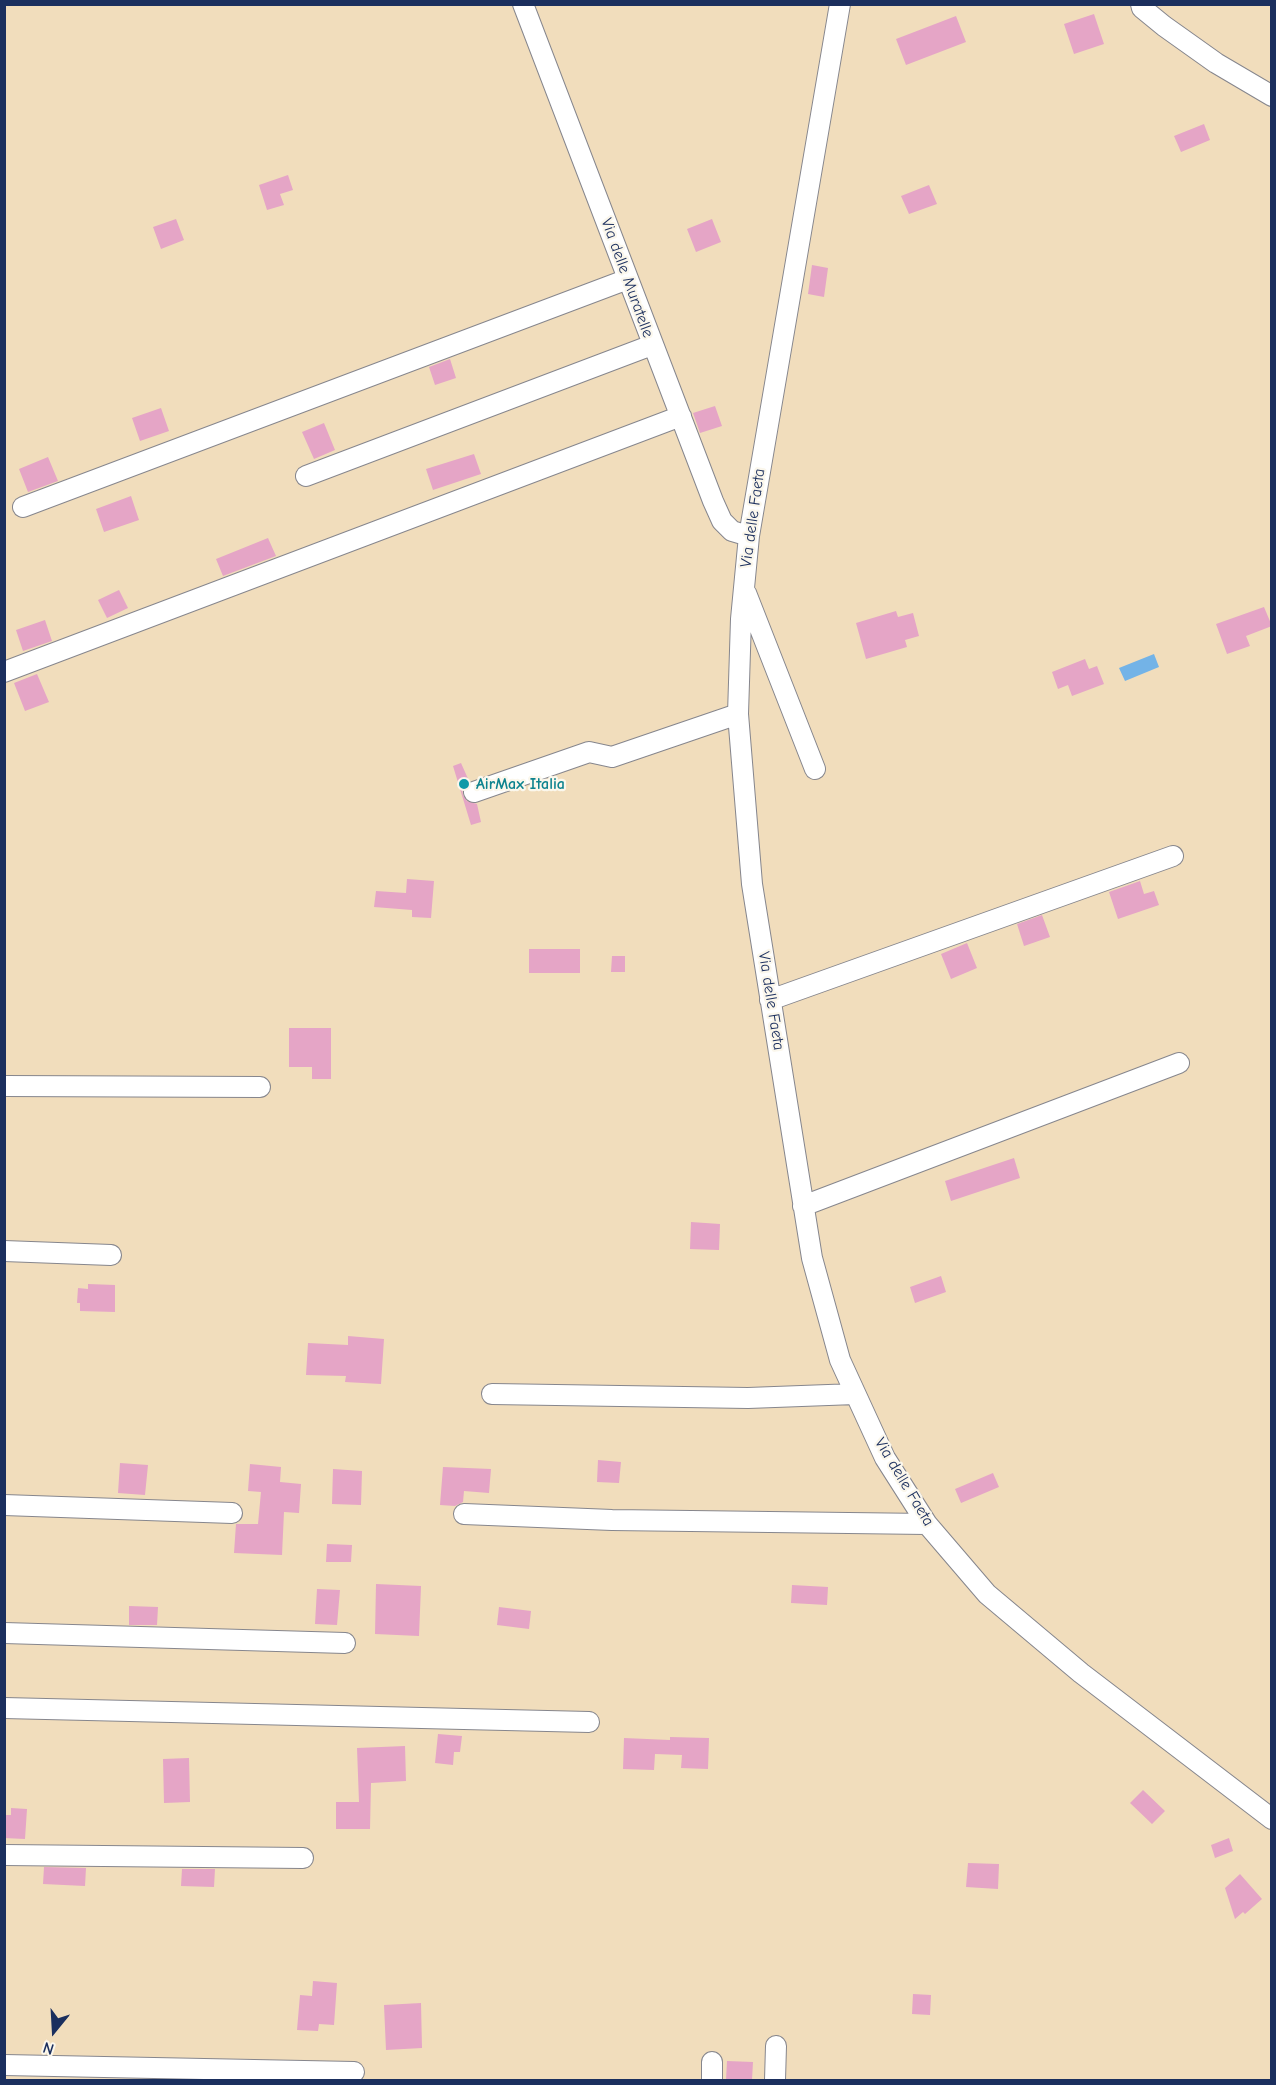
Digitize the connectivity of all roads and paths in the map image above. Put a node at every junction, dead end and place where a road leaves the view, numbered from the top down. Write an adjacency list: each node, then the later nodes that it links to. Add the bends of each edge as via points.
1 (523, 4): 5 (street, Via delle Muratelle)
2 (840, 4): 10 (street, Via delle Faeta)
3 (1141, 4): 4 (street, via 1164,26 1216,63)
4 (1272, 96)
5 (628, 279): 6 (street, Via delle Muratelle); 9 (street)
6 (652, 345): 7 (street, Via delle Muratelle); 8 (street)
7 (681, 416): 10 (street, Via delle Muratelle, via 722,521 732,531); 12 (street)
8 (306, 476)
9 (23, 507)
10 (749, 536): 11 (street, Via delle Faeta)
11 (744, 588): 13 (street, Via delle Faeta); 14 (street)
12 (4, 672)
13 (738, 714): 15 (street, via 612,757 589,752); 17 (street, Via delle Faeta, via 752,884)
14 (815, 769)
15 (474, 792)
16 (1173, 856): 17 (street)
17 (770, 1000): 21 (street, Via delle Faeta)
18 (1179, 1063): 21 (street)
19 (4, 1086): 20 (street)
20 (260, 1087)
21 (803, 1206): 25 (street, Via delle Faeta, via 824,1303 840,1360)
22 (4, 1251): 23 (street)
23 (111, 1255)
24 (492, 1394): 25 (street, via 748,1398)
25 (855, 1394): 29 (street, Via delle Faeta, via 885,1458)
26 (4, 1504): 27 (street)
27 (232, 1513)
28 (464, 1514): 29 (street)
29 (927, 1524): 34 (street, Via delle Faeta, via 987,1594 1081,1673)
30 (4, 1633): 31 (street)
31 (345, 1643)
32 (4, 1708): 33 (street)
33 (590, 1722)
34 (1270, 1816)
35 (4, 1855): 36 (street)
36 (303, 1858)
37 (776, 2046): 40 (street)
38 (4, 2065): 39 (street)
39 (354, 2072)
40 (775, 2080)

